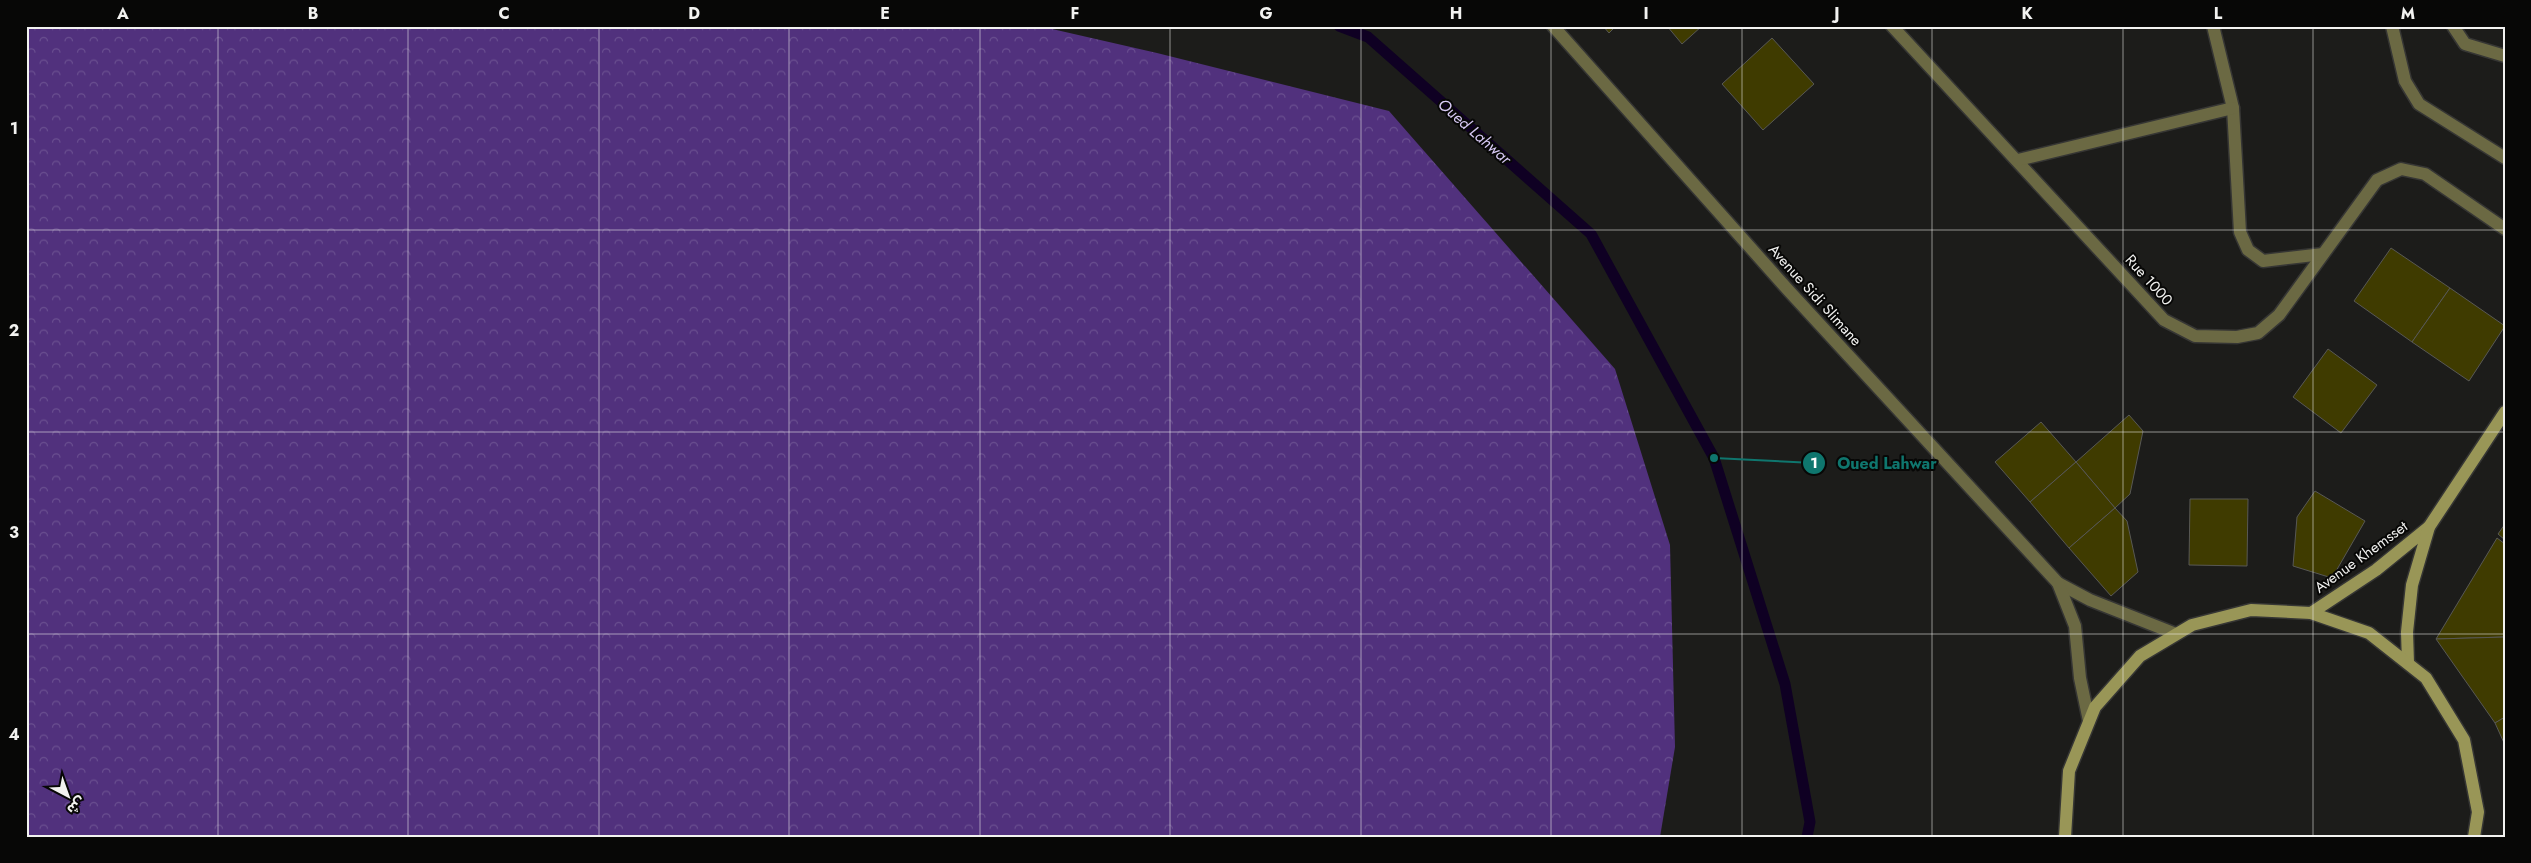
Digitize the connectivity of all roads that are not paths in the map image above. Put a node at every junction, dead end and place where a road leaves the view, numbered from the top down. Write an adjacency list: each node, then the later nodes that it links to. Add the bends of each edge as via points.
1 (1553, 26): 14 (street, Avenue Sidi Slimane, via 1789,291)
2 (1892, 26): 9 (street, Rue 1000)
3 (2213, 26): 7 (street)
4 (2392, 26): 8 (street, via 2405,81 2419,104)
5 (2453, 26): 6 (street, via 2464,44)
6 (2505, 56)
7 (2233, 108): 9 (street); 11 (street, via 2240,232 2248,250 2263,261)
8 (2505, 158)
9 (2018, 160): 11 (street, Rue 1000, via 2164,320 2195,336 2237,337 2258,333 2279,315)
10 (2505, 229): 11 (street, Rue 1000, via 2425,174 2401,169 2377,180)
11 (2323, 254)
12 (2505, 412): 13 (street, Avenue Khemsset)
13 (2430, 527): 15 (street, Avenue Khemsset, via 2376,570); 17 (street, Avenue Khemsset, via 2412,585 2407,632)
14 (2058, 583): 16 (street, Avenue Sidi Slimane, via 2090,600); 18 (street, Avenue Sidi Slimane, via 2075,626 2080,678)
15 (2311, 613): 16 (street, via 2251,610 2192,625); 17 (street, via 2369,633)
16 (2176, 634): 18 (street, via 2140,656 2095,707)
17 (2408, 663): 20 (street, via 2426,678 2464,740 2478,812)
18 (2089, 721): 19 (street, via 2069,771)
19 (2065, 837)
20 (2474, 837)

